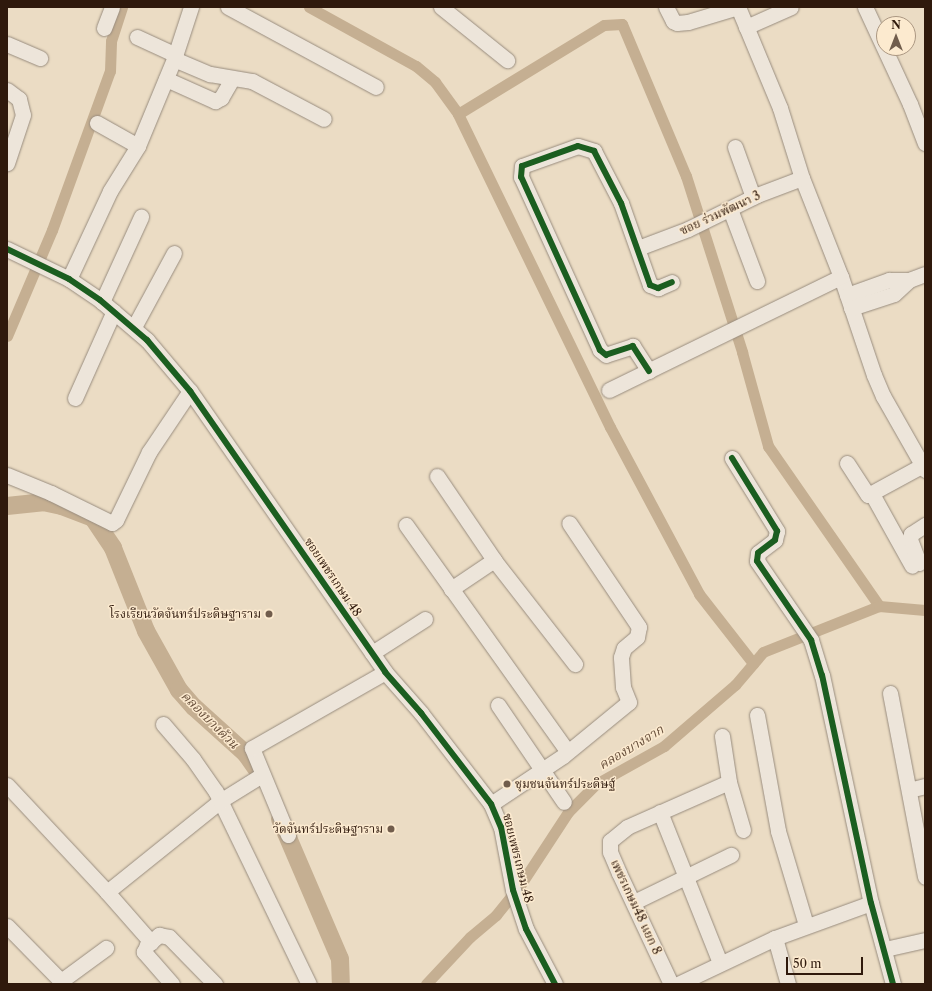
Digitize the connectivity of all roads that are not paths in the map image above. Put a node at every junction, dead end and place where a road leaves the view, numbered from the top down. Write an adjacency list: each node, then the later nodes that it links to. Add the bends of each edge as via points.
1 (112, 7): 10 (street)
2 (191, 7): 13 (street)
3 (228, 7): 18 (street)
4 (441, 7): 15 (street)
5 (666, 7): 6 (street, via 673,21 677,23)
6 (738, 7): 9 (street)
7 (791, 7): 9 (street)
8 (865, 7): 22 (street, via 910,104)
9 (746, 27): 26 (street, via 780,108)
10 (104, 28)
11 (137, 37): 13 (street)
12 (7, 44): 14 (street)
13 (175, 57): 16 (street); 17 (street, via 195,69)
14 (40, 58)
15 (507, 60)
16 (166, 79): 17 (street, via 215,101 221,98); 23 (street)
17 (232, 79): 20 (street, via 252,81)
18 (376, 87)
19 (7, 90): 25 (street, via 19,99 23,115)
20 (324, 119)
21 (97, 122): 23 (street)
22 (925, 143)
23 (138, 146): 35 (street, via 110,191)
24 (735, 147): 27 (street)
25 (7, 163)
26 (802, 178): 27 (street, ซอย ร่วมพัฒนา 3); 34 (street)
27 (753, 197): 28 (street, ซอย ร่วมพัฒนา 3)
28 (730, 209): 30 (street, ซอย ร่วมพัฒนา 3); 36 (street)
29 (141, 217): 39 (street)
30 (638, 248): 37 (street, via 650,285 658,288); 42 (street, via 621,203 594,151 578,146 522,166 521,177 600,350 606,355 633,346)
31 (8, 250): 35 (street, ซอยเพชรเกษม 48)
32 (174, 253): 41 (street)
33 (925, 274): 38 (street, via 909,280 889,280)
34 (841, 277): 38 (street); 42 (street)
35 (69, 279): 39 (street, ซอยเพชรเกษม 48)
36 (757, 281)
37 (672, 282)
38 (849, 301): 48 (street, via 883,396)
39 (102, 302): 40 (street, ซอยเพชรเกษม 48)
40 (114, 311): 41 (street, ซอยเพชรเกษม 48); 45 (street)
41 (134, 327): 44 (street, ซอยเพชรเกษม 48)
42 (649, 371): 43 (street)
43 (610, 390)
44 (190, 391): 49 (street, via 150,452 112,523 52,493); 58 (street, ซอยเพชรเกษม 48)
45 (76, 398)
46 (732, 458): 84 (street, via 777,531 775,540 758,553 757,561 811,640 826,690)
47 (847, 463): 51 (street, via 865,493)
48 (924, 468): 51 (street)
49 (7, 475)
50 (437, 476): 55 (street)
51 (872, 494): 54 (street, via 915,565 911,534)
52 (569, 523): 66 (street, via 633,616 639,633 624,648 621,657 623,687 629,702)
53 (406, 525): 56 (street)
54 (925, 525)
55 (494, 560): 56 (street); 59 (street)
56 (451, 589): 66 (street)
57 (425, 619): 58 (street)
58 (372, 653): 60 (street, ซอยเพชรเกษม 48)
59 (575, 664)
60 (384, 672): 68 (street, via 255,745 252,753); 75 (street, ซอยเพชรเกษม 48, via 426,719)
61 (890, 693): 72 (street)
62 (498, 705): 67 (street)
63 (757, 715): 85 (street, via 778,831)
64 (163, 724): 73 (street, via 193,759)
65 (722, 736): 69 (street)
66 (567, 750): 67 (street)
67 (542, 770): 74 (street); 75 (street)
68 (255, 778): 73 (street); 78 (street)
69 (729, 782): 76 (street, เพชรเกษม48 แยก 8); 77 (street)
70 (7, 785): 82 (street)
71 (925, 786): 72 (street)
72 (909, 790): 81 (street)
73 (220, 801): 82 (street); 95 (street)
74 (564, 802)
75 (491, 804): 96 (street, ซอยเพชรเกษม 48, via 501,827 513,890 526,930)
76 (660, 812): 80 (street); 83 (street, เพชรเกษม48 แยก 8, via 627,827 610,841 610,852)
77 (743, 830)
78 (288, 835)
79 (731, 855): 80 (street)
80 (686, 877): 83 (street); 92 (street)
81 (925, 877)
82 (107, 892): 89 (street)
83 (634, 902): 97 (street, เพชรเกษม48 แยก 8)
84 (871, 903): 85 (street); 91 (street)
85 (806, 925): 87 (street)
86 (7, 926): 90 (street, via 61,982)
87 (775, 938): 92 (street); 98 (street)
88 (925, 940): 91 (street)
89 (151, 942): 93 (street, via 144,948 144,955); 94 (street, via 159,935 169,937)
90 (106, 948)
91 (885, 949): 99 (street)
92 (720, 963): 97 (street)
93 (172, 984)
94 (215, 984)
95 (309, 984)
96 (555, 984)
97 (677, 984)
98 (788, 984)
99 (893, 984)

